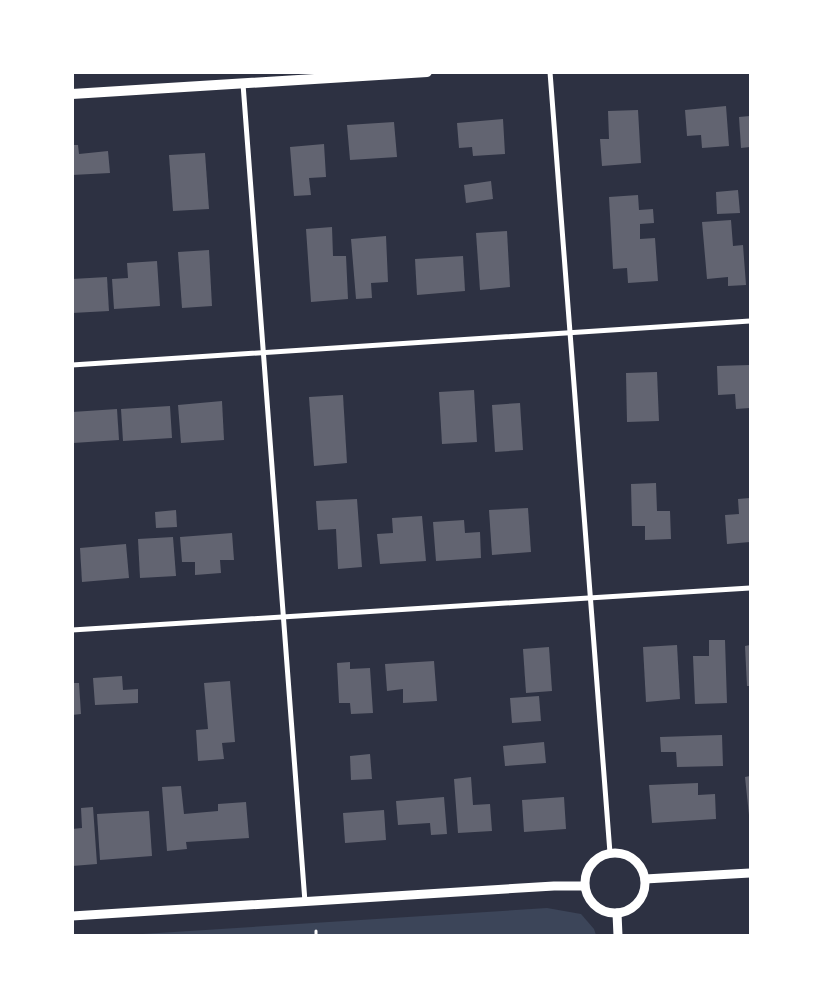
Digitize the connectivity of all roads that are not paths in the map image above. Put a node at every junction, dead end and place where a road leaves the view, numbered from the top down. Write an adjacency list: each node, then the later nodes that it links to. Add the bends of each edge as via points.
1 (427, 72): 3 (main road)
2 (550, 72): 7 (street)
3 (391, 74): 4 (main road)
4 (243, 84): 5 (main road); 8 (street)
5 (72, 94)
6 (750, 322): 7 (street)
7 (571, 333): 8 (street); 11 (street)
8 (263, 353): 9 (street); 12 (street)
9 (72, 365)
10 (750, 588): 11 (street)
11 (590, 598): 12 (street); 14 (street)
12 (283, 617): 13 (street); 18 (street)
13 (72, 630)
14 (610, 853): 16 (street, via 629,856 637,862); 17 (street, via 601,855 588,868)
15 (750, 873): 16 (street)
16 (645, 879): 19 (street, via 645,889 635,906)
17 (584, 886): 18 (street); 19 (street, via 592,903 599,909)
18 (305, 902): 20 (street)
19 (617, 913): 21 (street)
20 (72, 916)
21 (618, 936)

